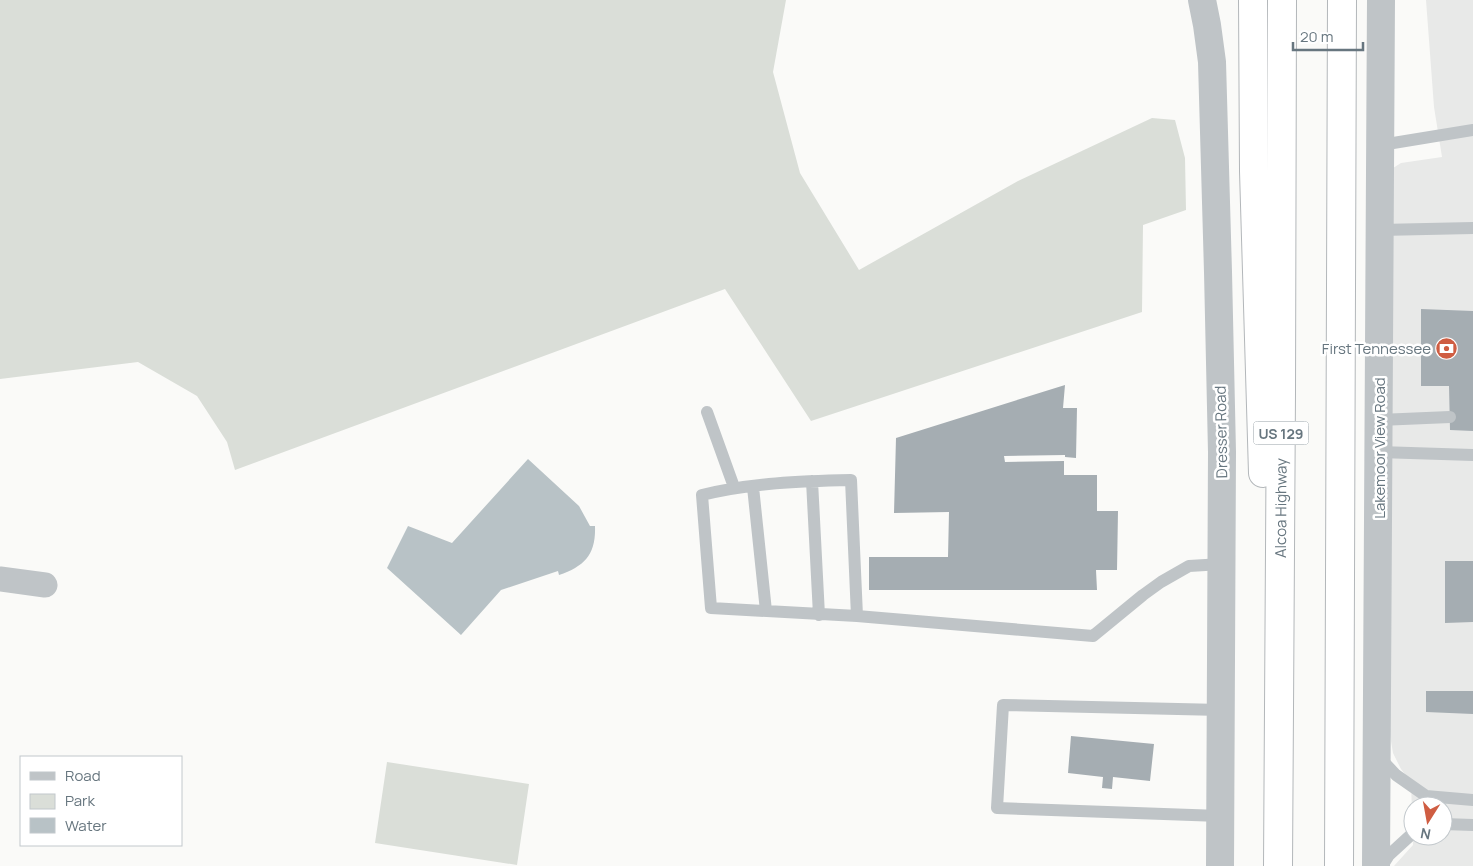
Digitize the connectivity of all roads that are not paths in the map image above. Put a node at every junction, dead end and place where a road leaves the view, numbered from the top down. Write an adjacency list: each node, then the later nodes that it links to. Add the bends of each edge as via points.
1 (1202, 0): 18 (street, Dresser Road, via 1212,62)
2 (1253, 0): 24 (highway, via 1262,466)
3 (1282, 0): 24 (highway, Alcoa Highway / US 129)
4 (1342, 0): 34 (highway)
5 (1381, 0): 7 (street, Lakemoor View Road)
6 (1473, 130): 7 (lane)
7 (1381, 145): 9 (street, Lakemoor View Road)
8 (1473, 228): 9 (lane)
9 (1380, 230): 12 (street, Lakemoor View Road)
10 (707, 412): 16 (lane)
11 (1450, 417): 12 (lane)
12 (1379, 420): 13 (street, Lakemoor View Road)
13 (1379, 452): 14 (lane); 26 (street, Lakemoor View Road)
14 (1473, 455)
15 (812, 481): 17 (lane); 22 (lane); 23 (lane, via 851,480)
16 (734, 487): 17 (lane); 21 (lane, via 702,495 710,608)
17 (753, 487): 21 (lane)
18 (1222, 564): 23 (lane, via 1189,566 1143,595 1093,636); 25 (street, Dresser Road)
19 (0, 579): 20 (street)
20 (45, 585)
21 (766, 611): 22 (lane)
22 (819, 615): 23 (lane)
23 (857, 616)
24 (1280, 655): 33 (highway, Alcoa Highway / US 129)
25 (1222, 710): 28 (street, Dresser Road); 28 (lane, via 1003,705 997,808)
26 (1377, 754): 27 (lane, via 1396,775 1426,796); 35 (street, Lakemoor View Road)
27 (1473, 800)
28 (1220, 816): 32 (street, Dresser Road)
29 (1453, 824): 30 (lane)
30 (1473, 825)
31 (1403, 842): 36 (lane)
32 (1220, 866)
33 (1278, 866)
34 (1340, 866)
35 (1376, 866)
36 (1382, 866)

